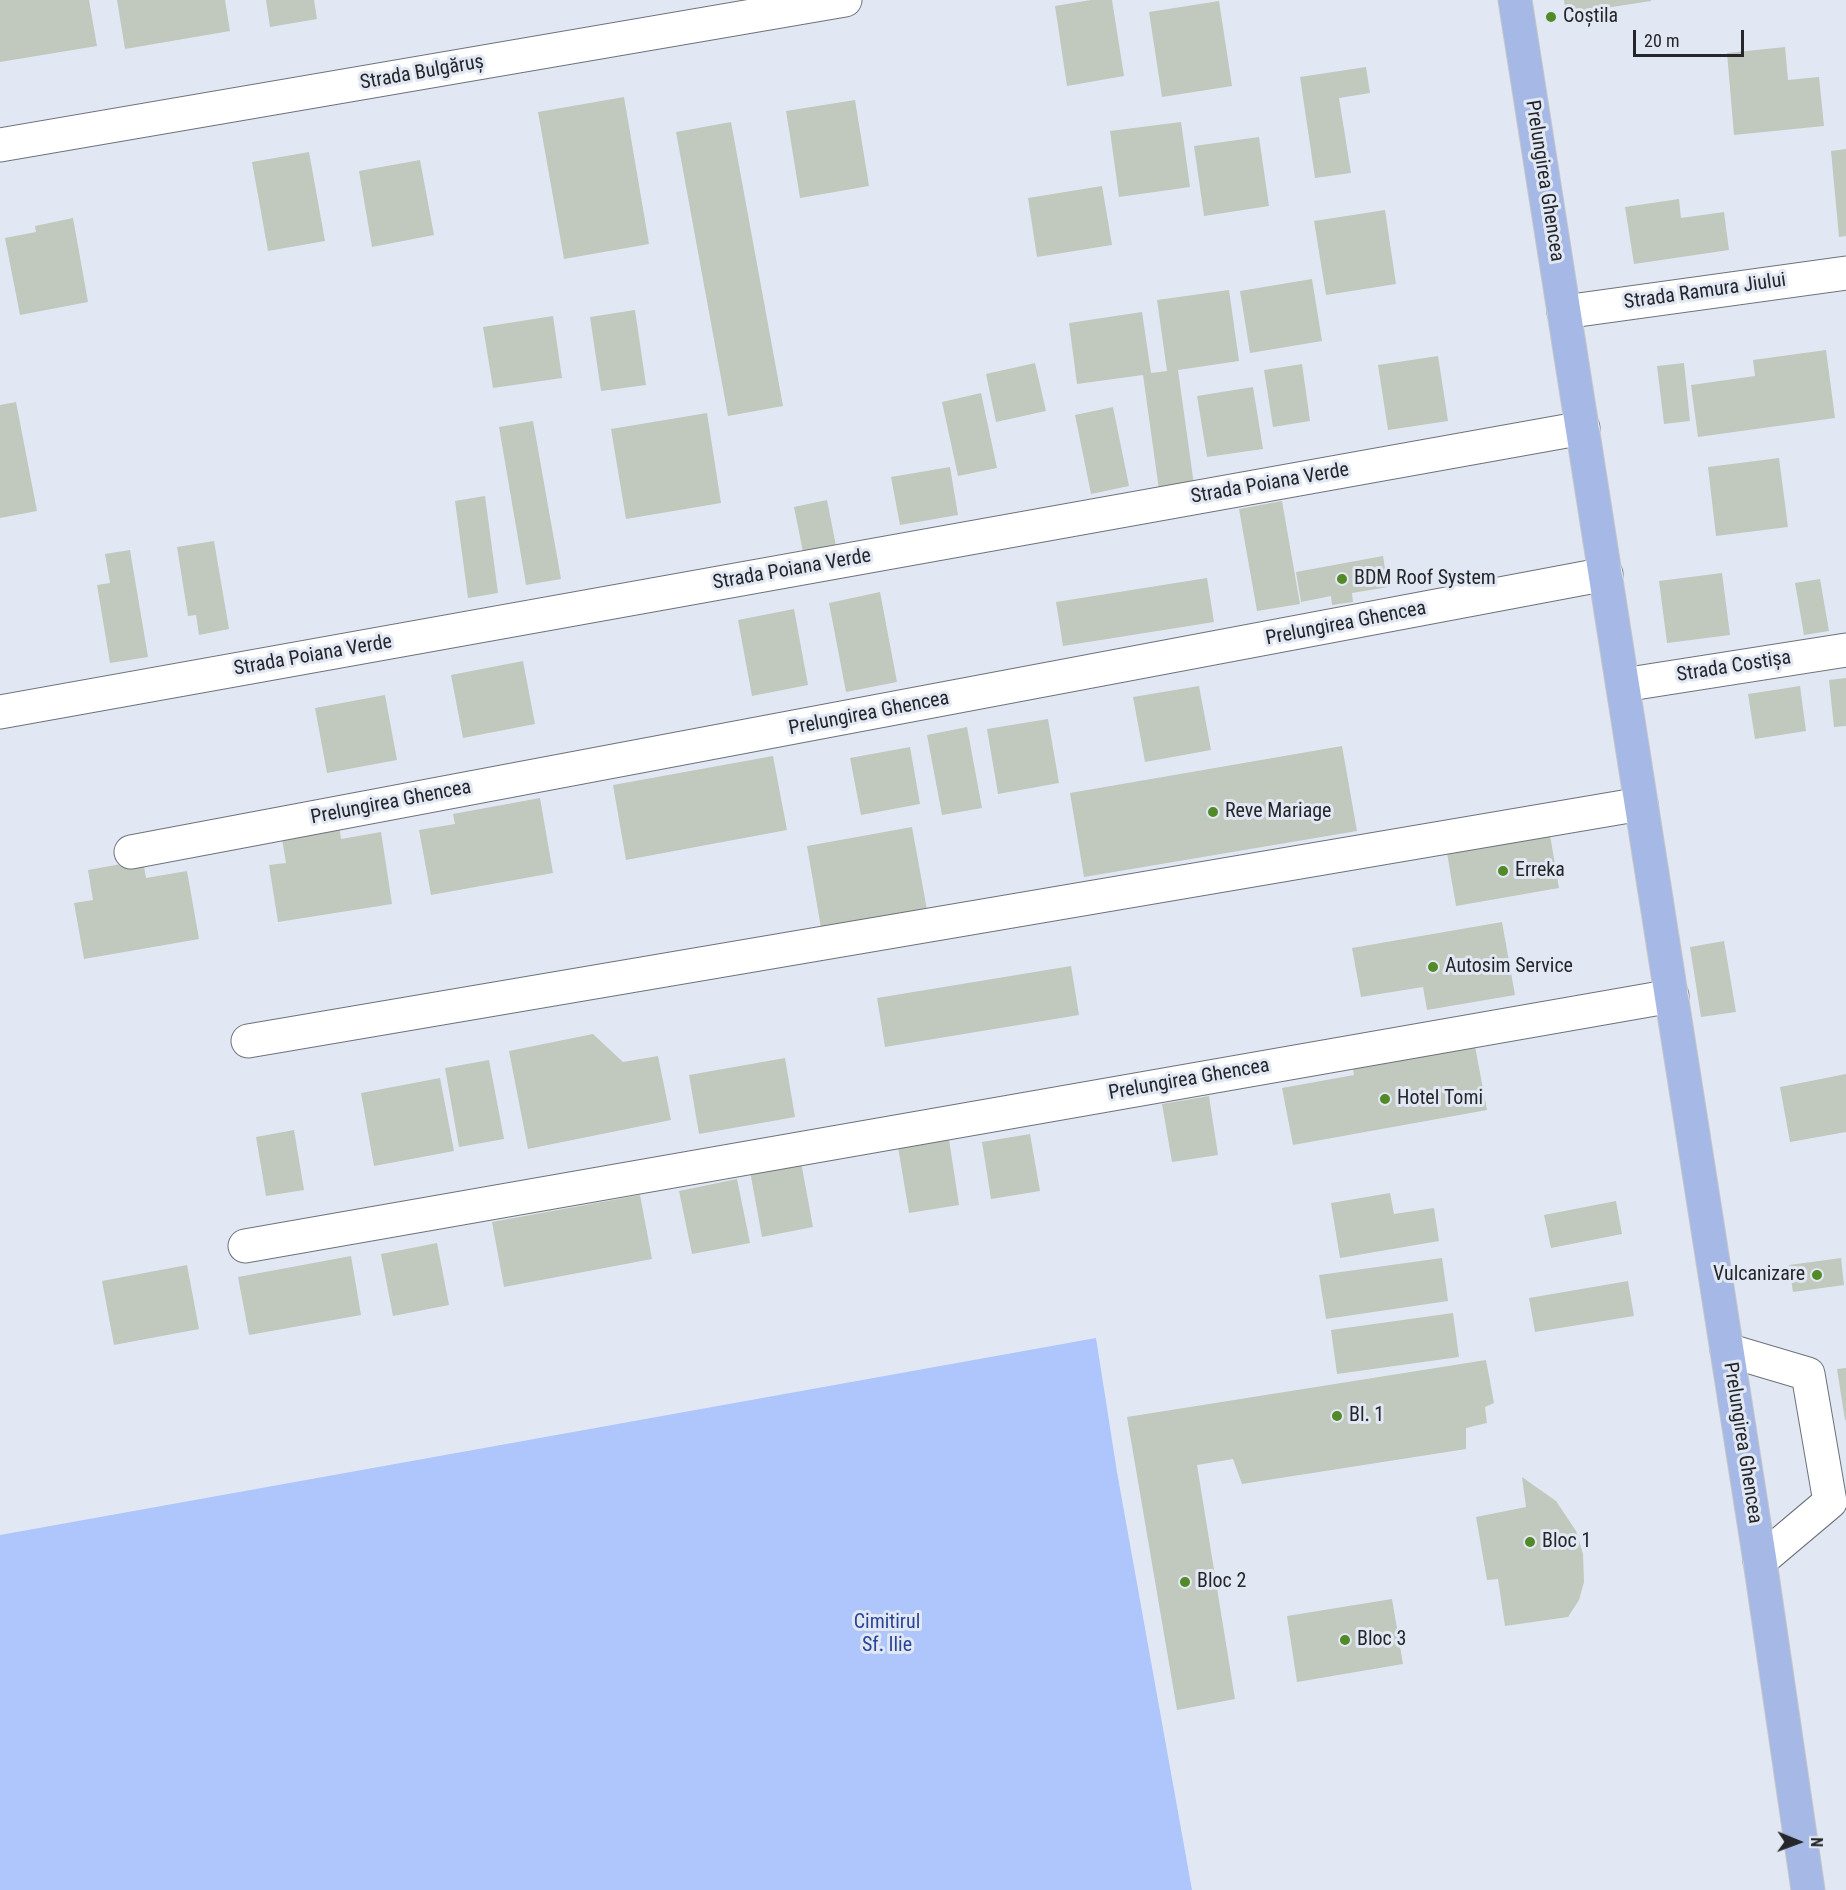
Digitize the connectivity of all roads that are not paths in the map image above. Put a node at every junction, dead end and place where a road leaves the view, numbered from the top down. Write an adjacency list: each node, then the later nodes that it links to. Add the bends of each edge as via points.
1 (845, 0): 3 (street, Strada Bulgăruș)
2 (1515, 0): 5 (main road, Prelungirea Ghencea)
3 (0, 145)
4 (1846, 273): 5 (street, Strada Ramura Jiului)
5 (1564, 312): 6 (main road, Prelungirea Ghencea)
6 (1583, 428): 7 (main road, Prelungirea Ghencea); 10 (street, Strada Poiana Verde)
7 (1606, 574): 9 (main road, Prelungirea Ghencea); 12 (street, Prelungirea Ghencea)
8 (1846, 650): 9 (street, Strada Costișa)
9 (1623, 685): 11 (main road, Prelungirea Ghencea)
10 (0, 712)
11 (1641, 804): 13 (main road, Prelungirea Ghencea); 14 (street)
12 (131, 852)
13 (1671, 996): 15 (street, Prelungirea Ghencea); 16 (main road, Prelungirea Ghencea)
14 (248, 1041)
15 (245, 1246)
16 (1727, 1350): 17 (main road, Prelungirea Ghencea); 17 (street, via 1808,1374 1830,1502)
17 (1760, 1561): 18 (main road, Prelungirea Ghencea)
18 (1808, 1890)

